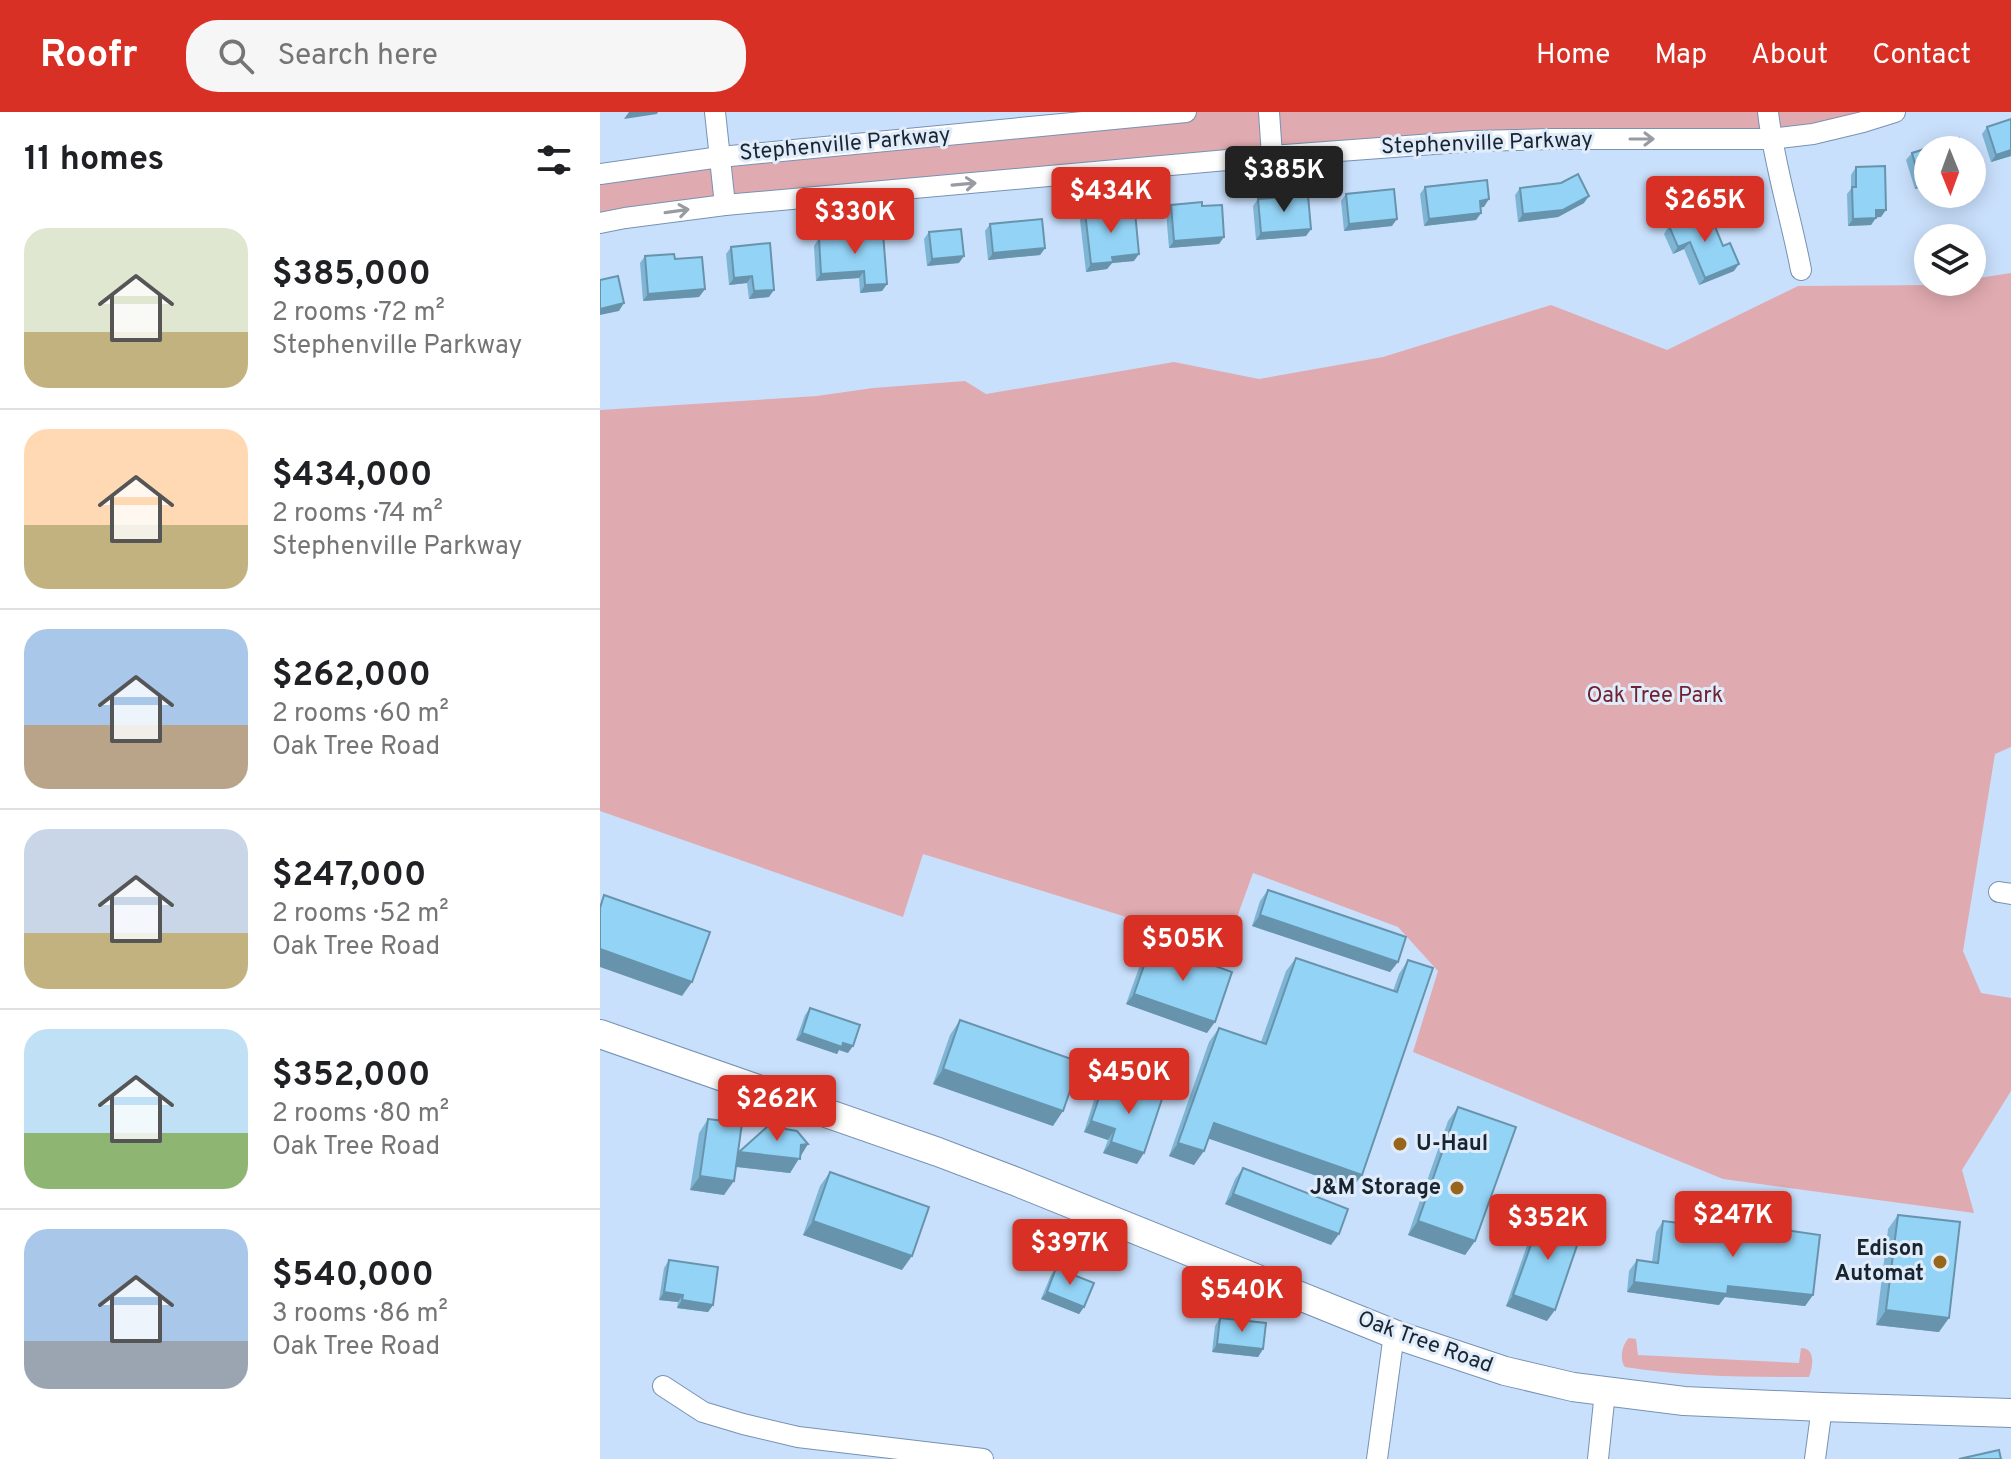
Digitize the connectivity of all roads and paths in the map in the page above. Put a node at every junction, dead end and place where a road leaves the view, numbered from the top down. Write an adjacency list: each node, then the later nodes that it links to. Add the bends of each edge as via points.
1 (715, 112): 8 (street)
2 (1186, 112): 8 (street, Stephenville Parkway)
3 (1269, 112): 7 (street)
4 (1768, 112): 6 (street)
5 (1895, 112): 6 (street, Stephenville Parkway, via 1813,134)
6 (1771, 139): 7 (street, Stephenville Parkway, one-way to 6, via 1474,141); 12 (street)
7 (1272, 156): 10 (street, Stephenville Parkway, one-way to 7)
8 (720, 157): 9 (street, Stephenville Parkway); 10 (street)
9 (600, 174)
10 (725, 205): 11 (street, Stephenville Parkway, one-way to 10)
11 (600, 223)
12 (1801, 270)
13 (600, 1034): 14 (main road, Oak Tree Road, via 938,1152)
14 (1394, 1334): 16 (main road, Oak Tree Road, via 1505,1371); 20 (street)
15 (663, 1386): 19 (street, via 703,1412 798,1437)
16 (1605, 1392): 17 (main road, Oak Tree Road); 21 (street)
17 (1822, 1407): 18 (main road, Oak Tree Road); 22 (street)
18 (2011, 1413)
19 (983, 1459)
20 (1377, 1459)
21 (1598, 1459)
22 (1815, 1459)

